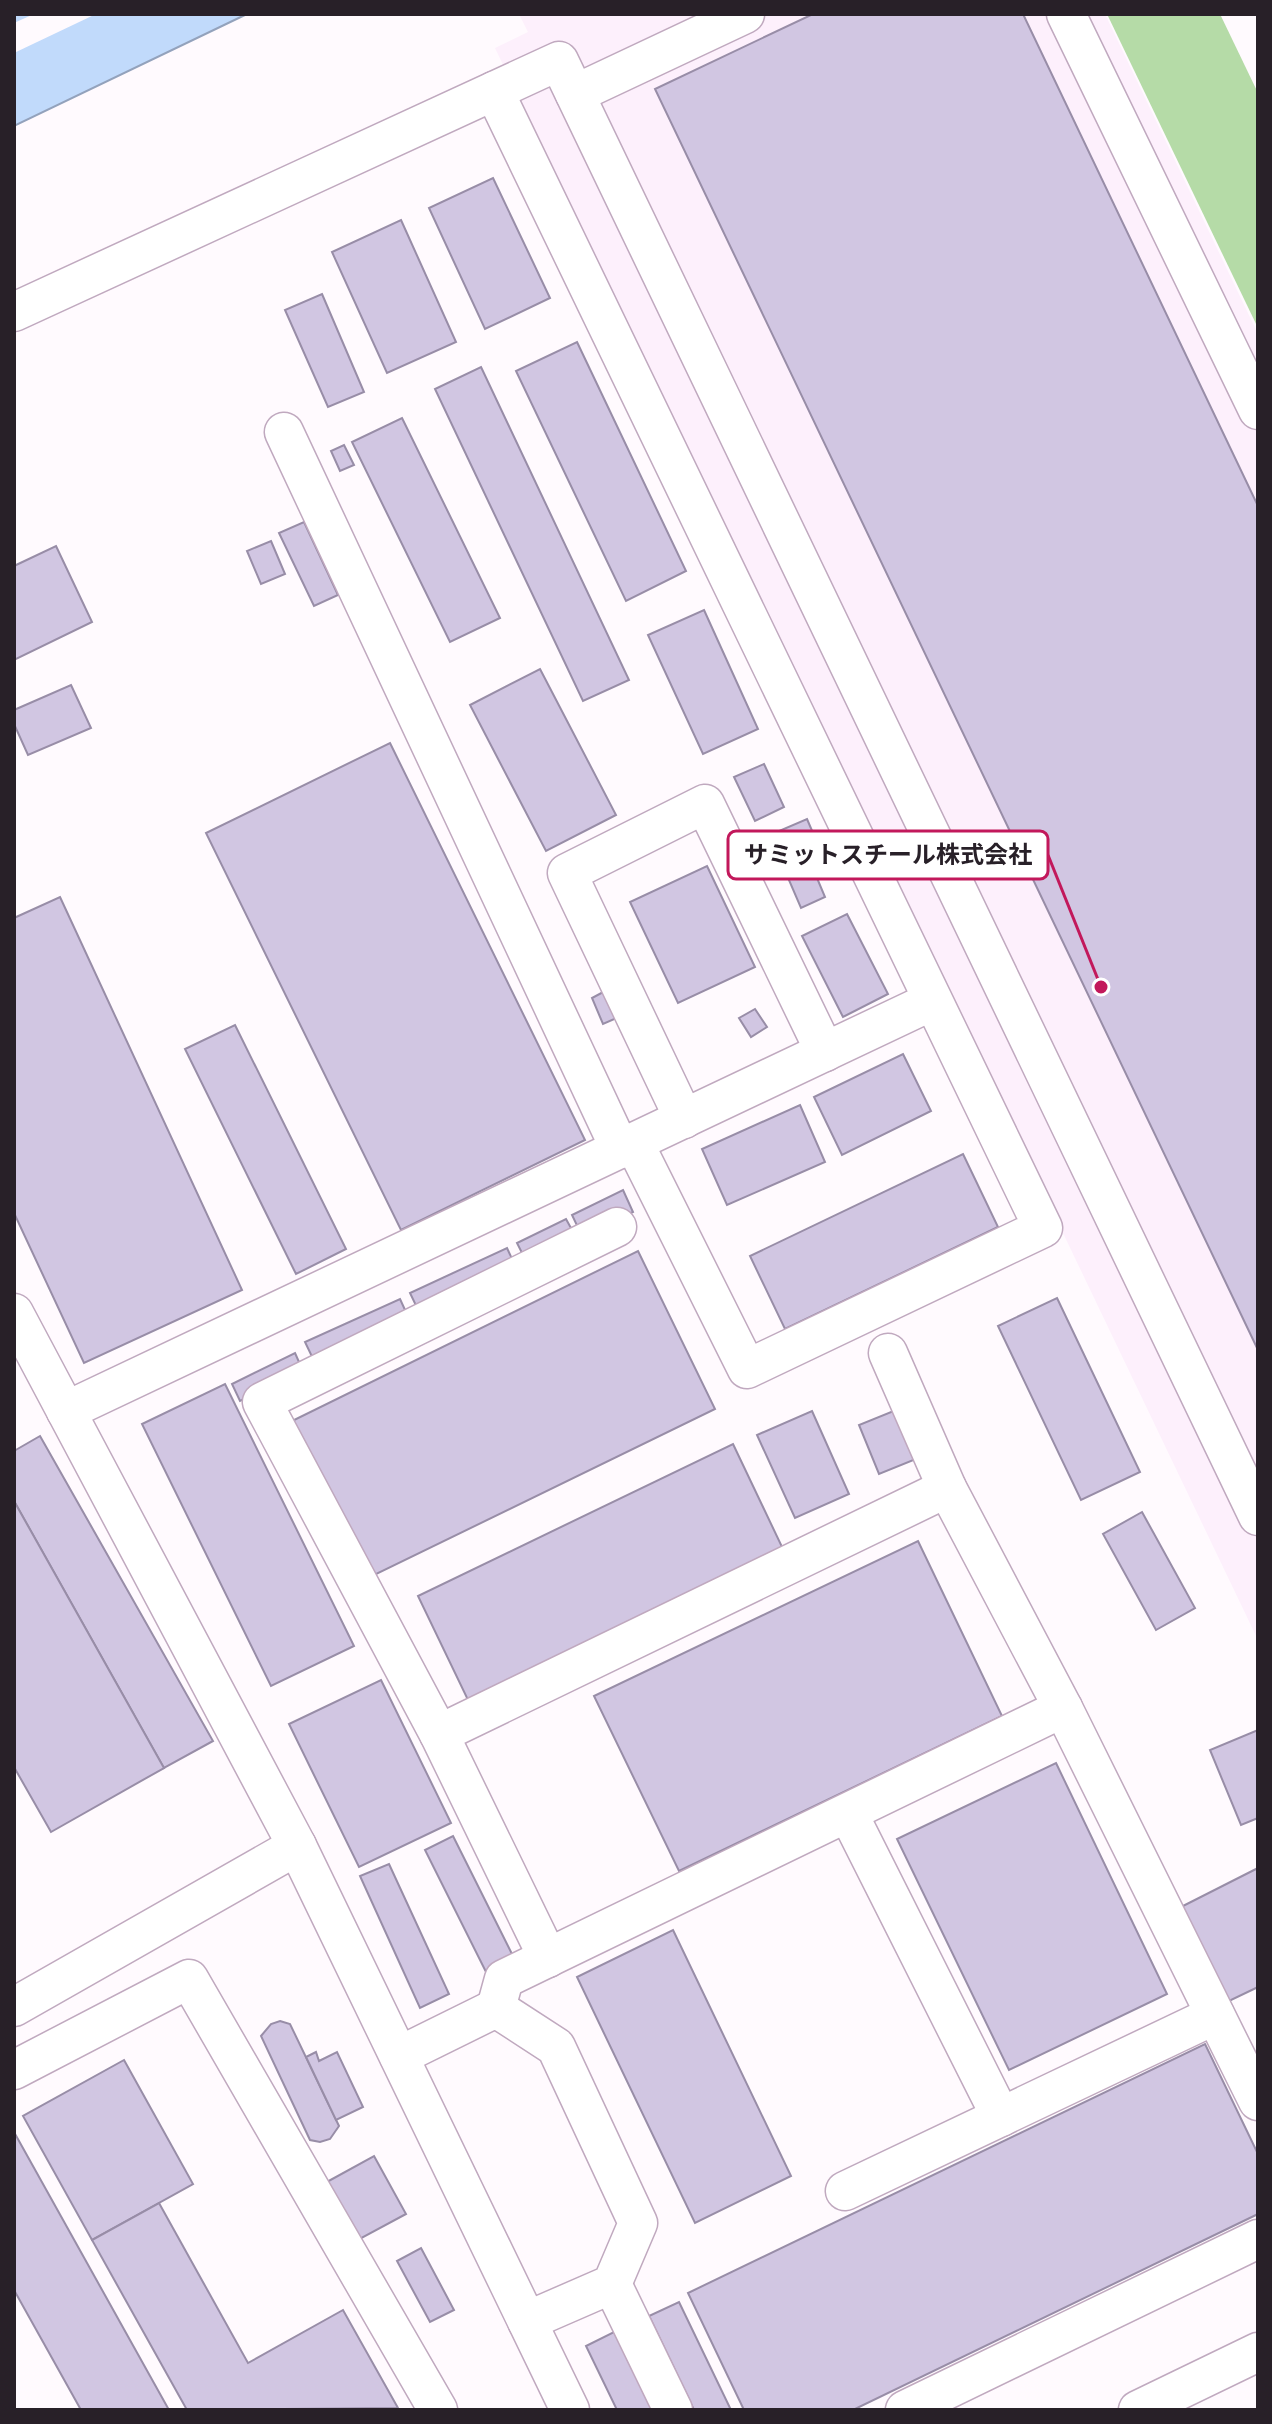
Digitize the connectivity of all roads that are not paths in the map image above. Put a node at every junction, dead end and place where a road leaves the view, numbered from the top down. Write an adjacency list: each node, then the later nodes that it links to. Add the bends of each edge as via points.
1 (745, 14): 4 (street)
2 (1066, 14): 6 (street)
3 (494, 91): 4 (street, via 559,61); 5 (street); 8 (street)
4 (575, 94): 17 (street)
5 (14, 312)
6 (1258, 410)
7 (284, 432): 11 (street)
8 (932, 1001): 9 (street); 11 (street, via 1043,1228 747,1369)
9 (825, 1052): 10 (street); 10 (street, via 705,804 567,873)
10 (684, 1119): 11 (street)
11 (627, 1146): 15 (street)
12 (617, 1227): 19 (street, via 262,1402)
13 (14, 1313): 15 (street)
14 (888, 1353): 16 (street)
15 (66, 1411): 21 (street)
16 (947, 1488): 18 (street); 19 (street)
17 (1258, 1516)
18 (1063, 1708): 20 (street); 25 (street)
19 (439, 1734): 22 (street)
20 (848, 1813): 22 (street); 29 (street)
21 (297, 1846): 23 (street); 26 (street)
22 (548, 1958): 24 (street, via 504,1979)
23 (14, 2007)
24 (496, 2008): 26 (street); 32 (street, via 556,2047 638,2223)
25 (1215, 2015): 28 (street); 29 (street)
26 (399, 2056): 33 (street)
27 (14, 2070): 35 (street, via 189,1979)
28 (1258, 2101)
29 (1001, 2117): 30 (street)
30 (845, 2191)
31 (1258, 2239): 38 (street)
32 (612, 2284): 33 (street); 37 (street)
33 (527, 2321): 36 (street)
34 (1258, 2352): 39 (street)
35 (438, 2410)
36 (570, 2410)
37 (673, 2410)
38 (905, 2410)
39 (1138, 2410)

